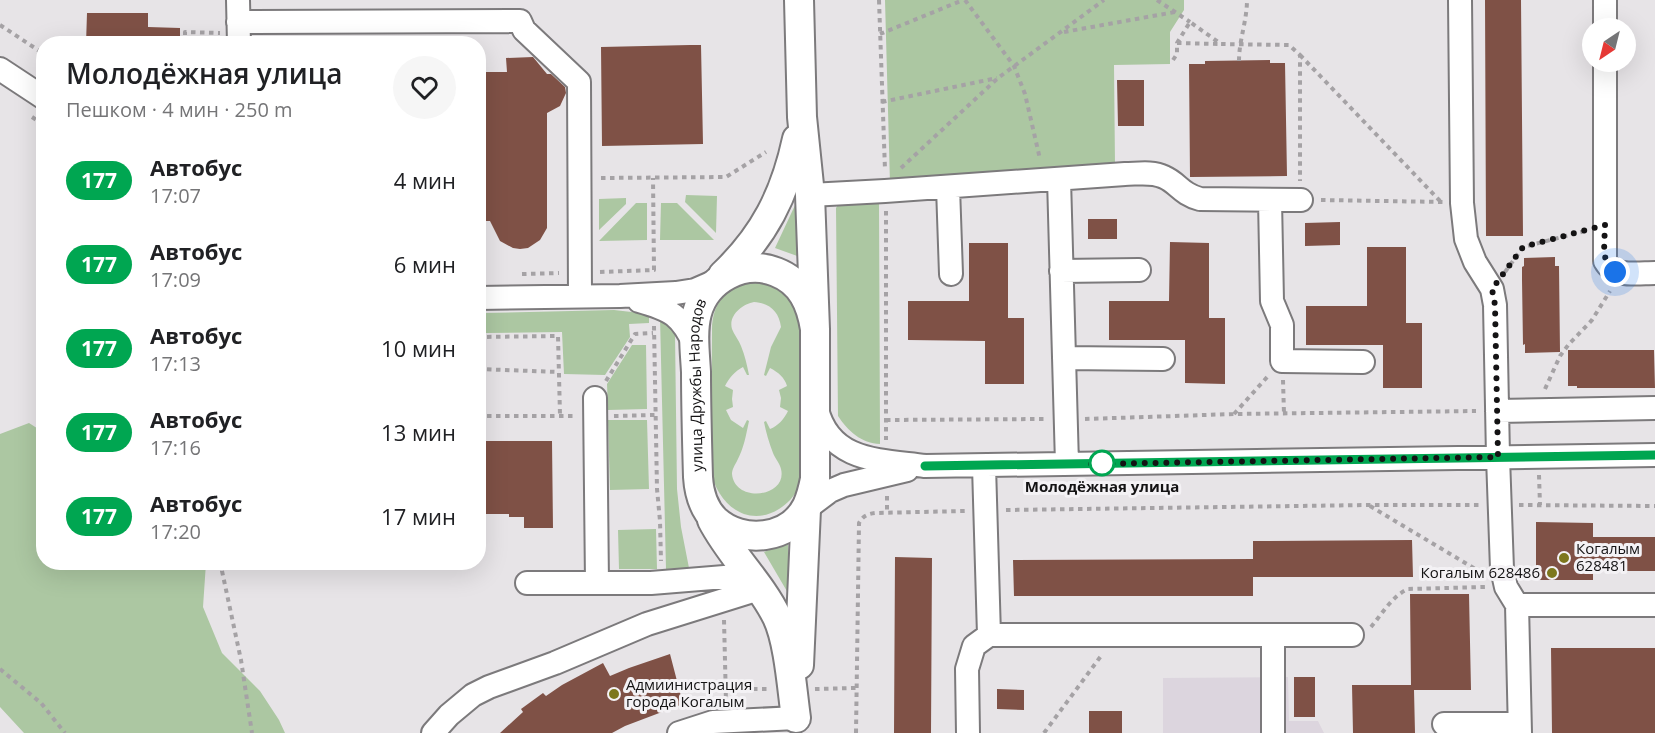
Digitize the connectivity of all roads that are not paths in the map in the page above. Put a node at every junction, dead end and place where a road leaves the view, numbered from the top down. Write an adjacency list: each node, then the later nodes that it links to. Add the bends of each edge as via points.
1 (799, 0): 10 (main road, улица Дружбы Народов)
2 (1460, 0): 32 (street, via 1451,202 1475,262 1492,289 1495,305)
3 (1605, 0): 5 (street)
4 (520, 9): 6 (street); 21 (street, via 524,30 579,82)
5 (1605, 18)
6 (238, 21)
7 (0, 69): 9 (street)
8 (1605, 72): 18 (street, via 1605,261 1615,272)
9 (36, 93)
10 (802, 117): 13 (main road, улица Дружбы Народов); 20 (main road, via 788,176 771,217 748,249)
11 (1052, 179): 12 (street); 14 (street, via 1152,174 1200,199); 17 (street)
12 (948, 187): 13 (street, via 885,187); 19 (street)
13 (810, 195): 24 (main road, улица Дружбы Народов)
14 (1270, 200): 15 (street); 28 (street, via 1272,301 1282,325 1282,362)
15 (1301, 200)
16 (1139, 270): 17 (street)
17 (1061, 272): 26 (street)
18 (1655, 273)
19 (951, 274)
20 (718, 280): 22 (street, via 695,290); 24 (main road, улица Дружбы Народов, via 738,270 754,268 784,275 806,297); 25 (main road, улица Дружбы Народов, via 699,306)
21 (580, 296): 22 (street); 23 (street)
22 (620, 296): 25 (street, via 668,310 678,318)
23 (486, 298)
24 (814, 329): 29 (main road, улица Дружбы Народов)
25 (695, 346): 38 (main road, улица Дружбы Народов, via 698,477)
26 (1064, 358): 27 (street); 35 (street)
27 (1163, 358)
28 (1363, 362)
29 (814, 399): 36 (street, via 826,435 841,447 855,455); 39 (main road, улица Дружбы Народов, via 814,479)
30 (595, 407): 42 (street)
31 (1655, 408): 32 (street)
32 (1487, 411): 34 (street)
33 (1655, 455): 34 (street)
34 (1498, 457): 35 (street); 43 (street, via 1502,569)
35 (1067, 464): 37 (street)
36 (925, 466): 37 (street); 39 (street, via 844,485)
37 (984, 466): 46 (street)
38 (705, 507): 39 (main road, via 726,528 755,537 784,529); 40 (main road)
39 (806, 508): 50 (main road, улица Дружбы Народов)
40 (743, 580): 42 (street); 45 (street); 45 (street, via 722,588); 50 (main road, via 778,620)
41 (527, 583): 42 (street)
42 (597, 583)
43 (1511, 596): 44 (street); 51 (street)
44 (1655, 604)
45 (718, 609): 52 (street, via 647,624 489,687 473,695)
46 (989, 635): 47 (street); 54 (street, via 974,646 967,669)
47 (1274, 635): 48 (street); 55 (street)
48 (1352, 635)
49 (1444, 724): 51 (street)
50 (796, 726): 53 (street, via 726,721)
51 (1520, 728)
52 (433, 733)
53 (679, 733)
54 (968, 733)
55 (1273, 733)

